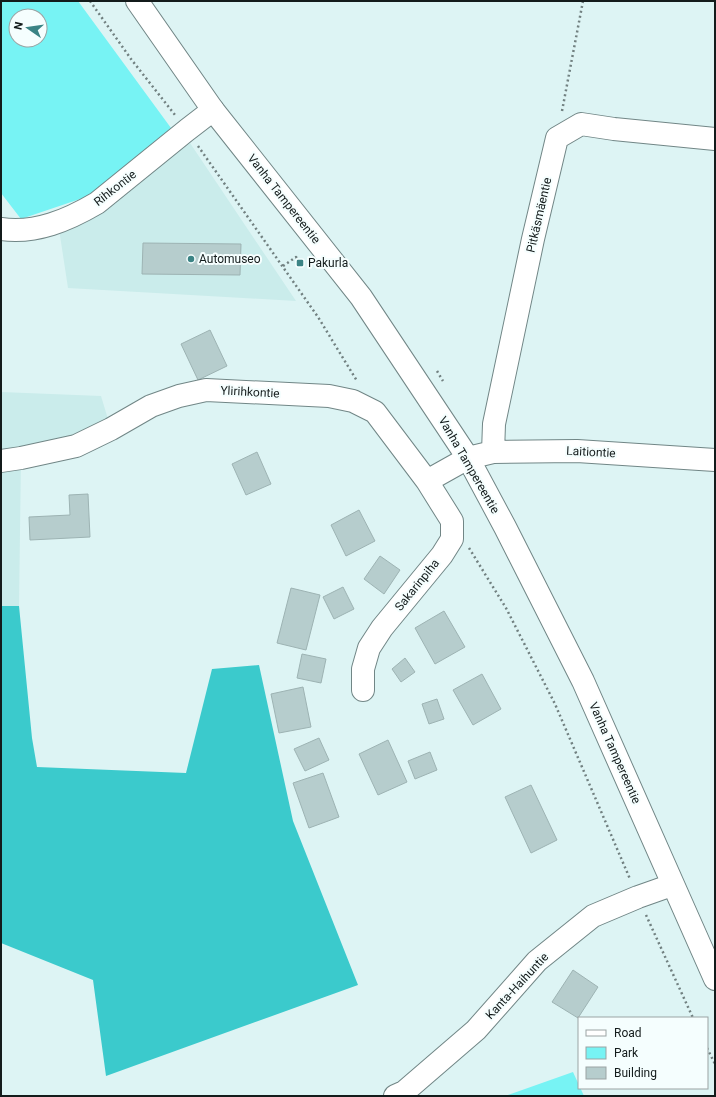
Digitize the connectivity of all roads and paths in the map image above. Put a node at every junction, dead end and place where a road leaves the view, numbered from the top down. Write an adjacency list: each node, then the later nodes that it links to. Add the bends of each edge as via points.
1 (90, 1): 5 (path, via 131,59)
2 (137, 1): 4 (street, Vanha Tampereentie)
3 (583, 1): 6 (path)
4 (213, 110): 5 (street, Rihkontie); 13 (street, Vanha Tampereentie, via 361,297)
5 (187, 130): 8 (street, Rihkontie, via 81,213 49,226 29,230); 10 (path)
6 (557, 138): 7 (street, via 581,124); 12 (street, Pitkäsmäentie, via 494,424)
7 (715, 139)
8 (1, 229)
9 (300, 263): 10 (path, via 296,257)
10 (283, 266): 11 (path, via 318,317)
11 (359, 385)
12 (493, 452): 13 (street, Laitiontie); 14 (street, Laitiontie, via 577,451)
13 (468, 458): 16 (street); 19 (street, Vanha Tampereentie, via 583,681)
14 (715, 460)
15 (1, 461): 16 (street, Ylirihkontie, via 76,446 151,406 206,390 329,396 353,402 375,412)
16 (427, 482): 18 (street, Sakarinpiha, via 452,521 452,539 369,648 363,669)
17 (469, 548): 20 (path, via 506,608 555,704)
18 (363, 690)
19 (672, 885): 20 (street, Kanta-Haihuntie); 21 (street, Vanha Tampereentie)
20 (638, 897): 22 (path); 25 (street, Kanta-Haihuntie, via 592,916 537,961 476,1030 404,1092)
21 (715, 979)
22 (693, 1017)
23 (708, 1050): 24 (path)
24 (715, 1064)
25 (395, 1096)

